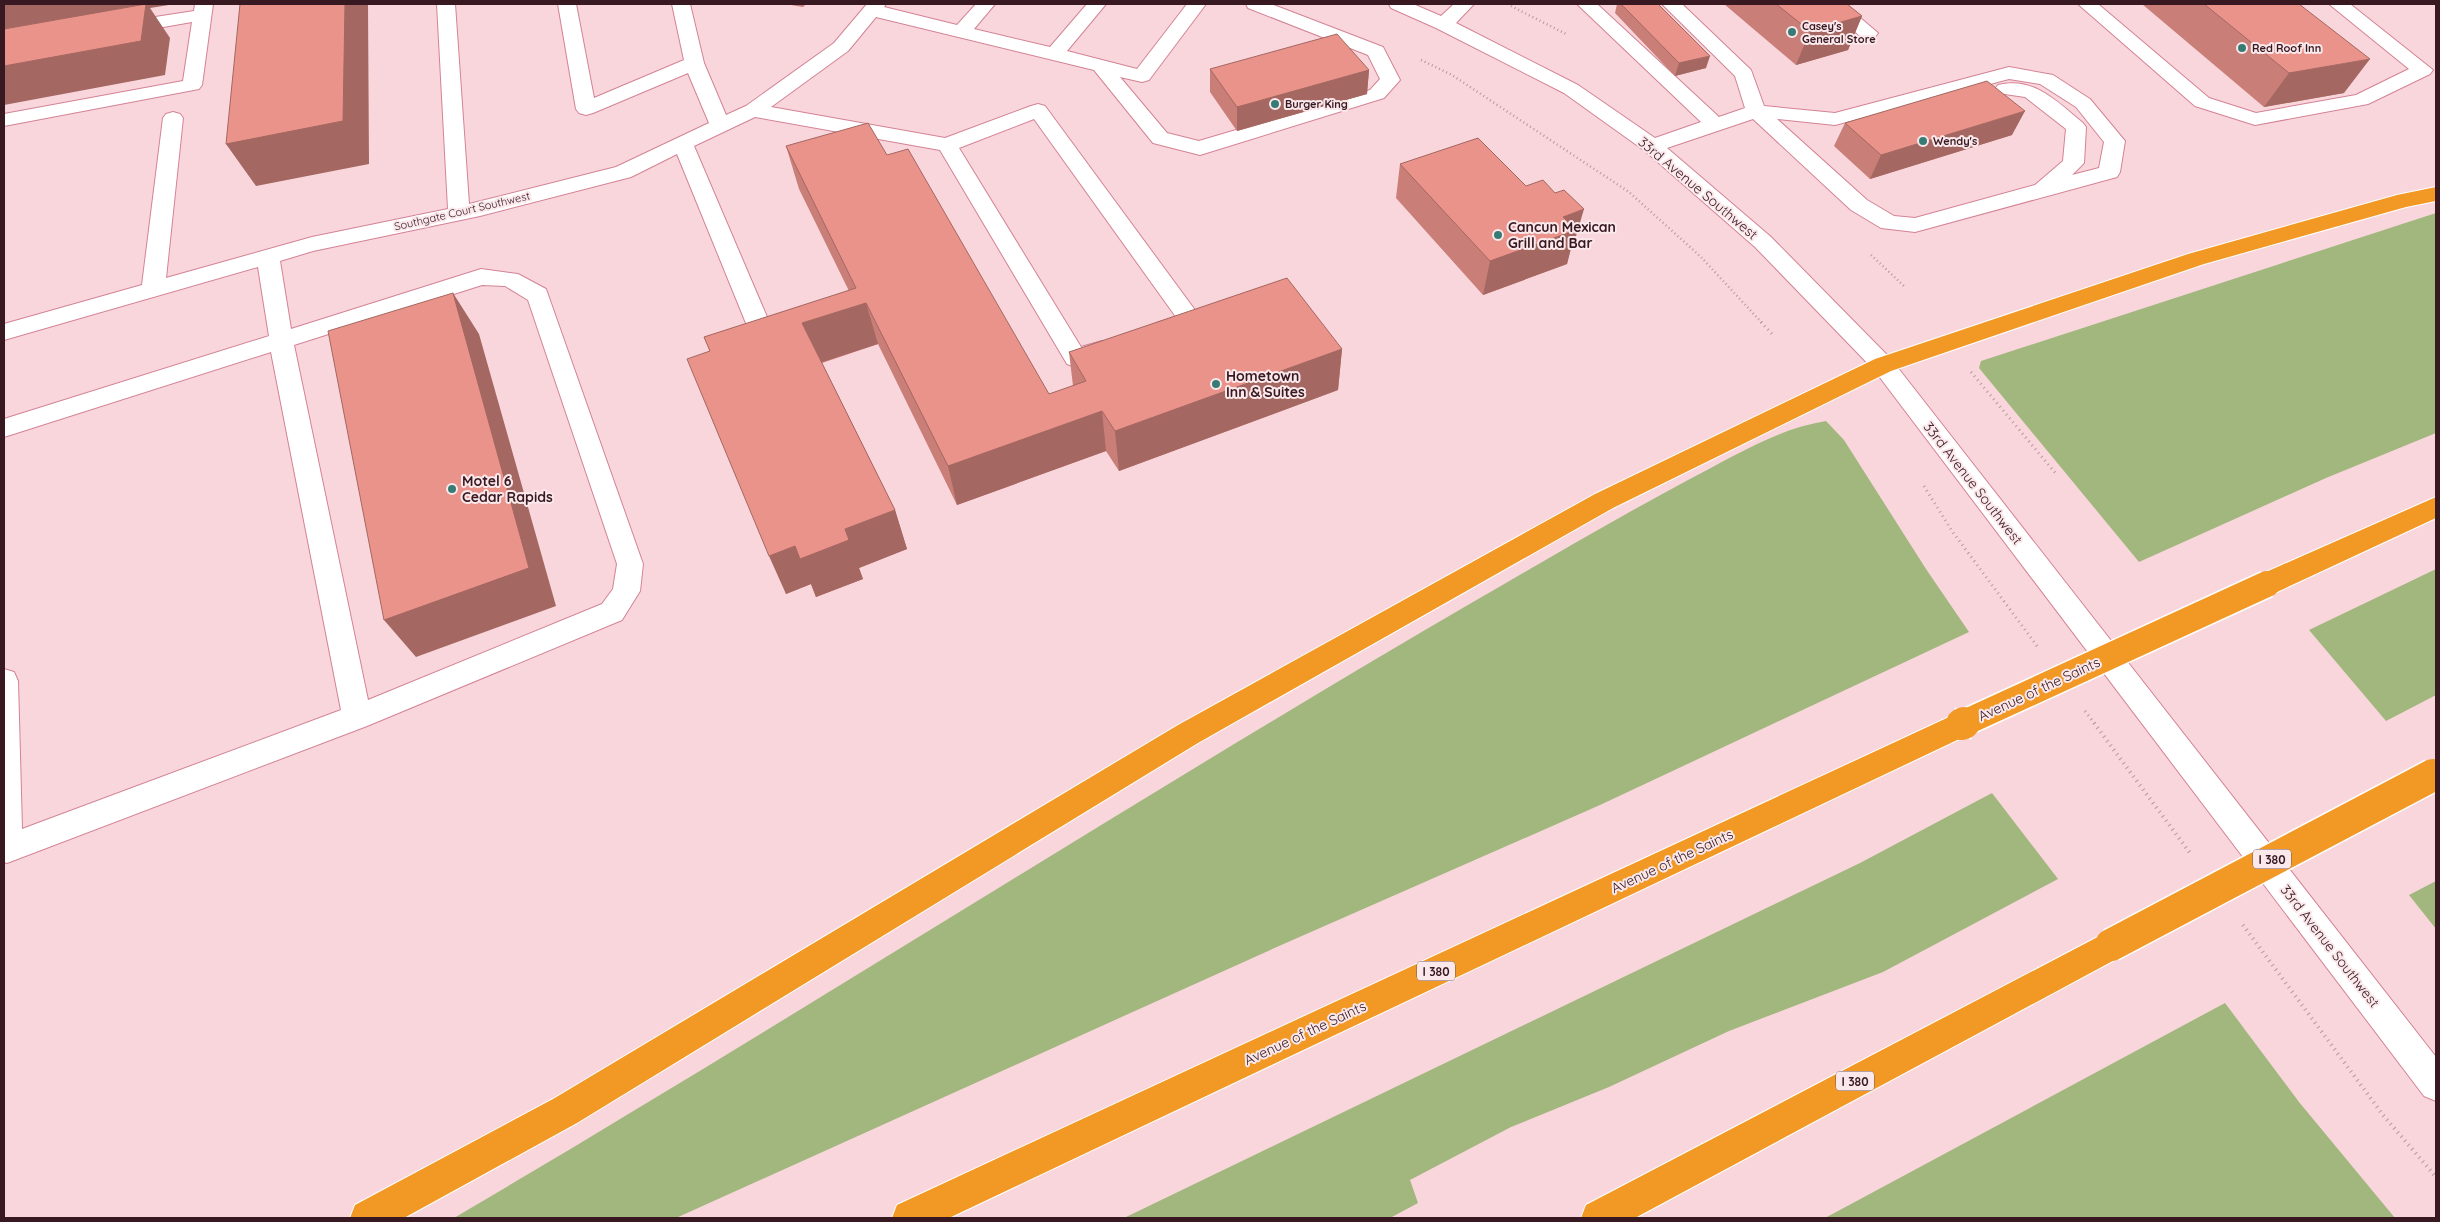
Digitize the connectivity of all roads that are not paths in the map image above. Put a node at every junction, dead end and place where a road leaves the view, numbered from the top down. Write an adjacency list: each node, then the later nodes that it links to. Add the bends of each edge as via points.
1 (446, 4): 36 (street)
2 (567, 4): 22 (street, via 586,109)
3 (681, 4): 22 (street)
4 (986, 4): 19 (street)
5 (1097, 4): 21 (street)
6 (1197, 4): 23 (street, via 1142,76)
7 (1255, 4): 23 (street, via 1376,51 1390,80 1377,94 1200,148 1160,138)
8 (1398, 4): 17 (street, 33rd Avenue Southwest)
9 (1465, 4): 17 (street)
10 (1586, 4): 29 (street)
11 (1671, 4): 25 (street, via 1744,74)
12 (1833, 4): 20 (street)
13 (2087, 4): 14 (street, via 2202,102 2255,120 2361,100 2423,70)
14 (2338, 4)
15 (874, 7): 19 (street); 24 (street, Southgate Court Southwest, via 841,46)
16 (203, 9): 18 (street); 28 (street, via 192,85)
17 (1443, 24): 33 (street, 33rd Avenue Southwest, via 1571,89)
18 (108, 31)
19 (961, 32): 21 (street)
20 (1868, 33)
21 (1054, 54): 23 (street)
22 (694, 63): 30 (street)
23 (1101, 66)
24 (754, 110): 30 (street, Southgate Court Southwest); 32 (street)
25 (1756, 111): 27 (street); 29 (street); 34 (street, via 1859,205 1889,223 1915,225)
26 (173, 118): 38 (street)
27 (1835, 119): 34 (street, via 1920,111 1982,88 2030,91 2076,128 2073,163); 34 (street, via 2009,73 2046,79 2083,103 2116,141 2109,172)
28 (4, 120)
29 (1716, 125): 33 (street)
30 (720, 126): 31 (street, Southgate Court Southwest)
31 (683, 144): 36 (street, Southgate Court Southwest, via 623,172); 41 (street)
32 (947, 145): 40 (street, via 1038,110 1191,321); 43 (street, via 1075,358)
33 (1652, 146): 44 (street, 33rd Avenue Southwest, via 1763,242)
34 (2040, 191)
35 (2436, 194): 44 (highway, via 2196,259)
36 (460, 213): 37 (street, Southgate Court Southwest, via 312,244)
37 (268, 257): 38 (street, Southgate Court Southwest); 42 (street)
38 (153, 290): 39 (street, Southgate Court Southwest)
39 (4, 332)
40 (1146, 335)
41 (764, 338)
42 (281, 340): 45 (street); 48 (street); 48 (street, via 481,277 510,279 538,294 630,564 626,591 612,612)
43 (1120, 344)
44 (1883, 365): 50 (street, 33rd Avenue Southwest); 51 (highway, via 1604,501 1197,729 565,1111)
45 (4, 428)
46 (2436, 507): 52 (highway, Avenue of the Saints / I 380, bridge, via 1962,724)
47 (4, 681): 48 (street, via 7,850)
48 (358, 717)
49 (2434, 774): 53 (highway, I 380, bridge)
50 (2436, 1084)
51 (368, 1218)
52 (910, 1218)
53 (1600, 1218)

